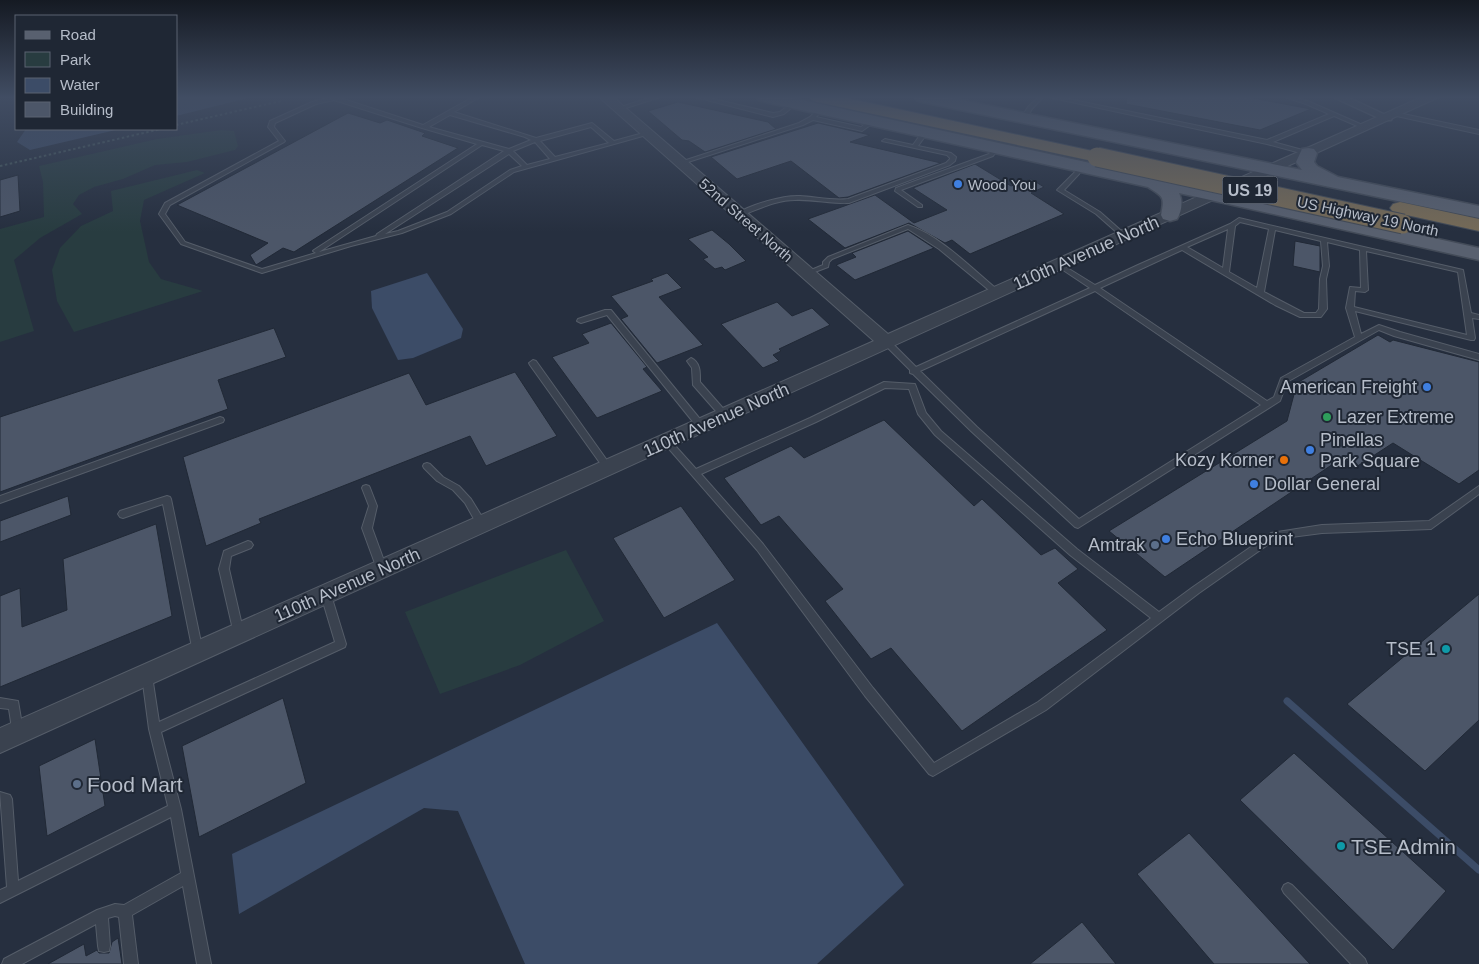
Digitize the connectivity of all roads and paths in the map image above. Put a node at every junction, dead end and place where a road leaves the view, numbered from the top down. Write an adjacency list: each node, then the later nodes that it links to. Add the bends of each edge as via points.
1 (104, 142): 27 (path)
2 (280, 142): 52 (lane, via 167,204 162,214 183,243 262,271)
3 (478, 142): 17 (lane)
4 (531, 142): 21 (lane)
5 (538, 142): 25 (lane)
6 (617, 142): 18 (lane)
7 (656, 142): 26 (street, 52nd Street North)
8 (744, 142): 26 (lane)
9 (890, 142): 19 (lane)
10 (918, 142): 19 (lane)
11 (969, 142): 20 (main road)
12 (1038, 142): 22 (highway, US Highway 19 North / US 19)
13 (1059, 142): 22 (highway, US Highway 19 North / US 19)
14 (1077, 142): 22 (main road)
15 (1268, 142): 24 (lane)
16 (1332, 142): 24 (street, 110th Avenue North)
17 (482, 143): 21 (lane); 52 (lane)
18 (613, 143): 25 (lane)
19 (914, 147): 38 (lane, via 950,154 954,160 849,201 788,199)
20 (996, 148): 22 (main road); 36 (lane, via 991,155 898,188)
21 (509, 151): 28 (lane); 46 (lane)
22 (1097, 151): 23 (main road); 30 (main road); 30 (main road, via 1137,145 1153,155 1154,166 1145,174); 41 (highway, US Highway 19 North / US 19, bridge); 45 (lane, via 1060,190 1098,213)
23 (1181, 151): 29 (main road); 32 (main road)
24 (1308, 153): 29 (street, 110th Avenue North); 33 (main road, via 1305,162 1311,170)
25 (554, 160): 28 (lane)
26 (680, 162): 38 (street, 52nd Street North)
27 (0, 166)
28 (526, 167): 46 (lane, via 512,171 449,213 400,232)
29 (1269, 169): 32 (street, 110th Avenue North); 33 (main road)
30 (1123, 175): 31 (main road)
31 (1153, 182): 32 (main road, via 1196,186); 35 (main road); 39 (main road, via 1170,194 1174,201)
32 (1242, 182): 33 (main road); 35 (street, 110th Avenue North); 40 (main road, via 1289,208)
33 (1342, 184): 34 (main road)
34 (1372, 190): 37 (main road); 41 (main road, via 1355,192 1341,205 1361,222)
35 (1212, 196): 39 (street, 110th Avenue North); 40 (main road)
36 (920, 206)
37 (1479, 212)
38 (739, 214): 55 (street, 52nd Street North)
39 (1170, 215): 45 (street, 110th Avenue North)
40 (1313, 217): 41 (main road)
41 (1398, 222): 43 (highway, US Highway 19 North / US 19); 48 (highway, US Highway 19 North / US 19); 51 (main road)
42 (1232, 225): 44 (lane, via 1239,220); 49 (lane); 54 (lane)
43 (1479, 225)
44 (1272, 228): 47 (lane); 58 (lane)
45 (1124, 236): 53 (street, 110th Avenue North)
46 (374, 238): 52 (lane)
47 (1324, 240): 50 (lane); 58 (lane, via 1323,309 1318,315 1303,315)
48 (1479, 240)
49 (1182, 246): 54 (lane); 56 (lane)
50 (1363, 249): 59 (lane, via 1365,290 1352,289); 60 (lane, via 1461,271)
51 (1479, 254)
52 (306, 258)
53 (1059, 265): 56 (lane); 57 (street, 110th Avenue North)
54 (1226, 271): 58 (lane)
55 (807, 273): 57 (lane, via 826,266 830,258 908,227 931,240); 64 (street, 52nd Street North)
56 (1095, 288): 68 (lane); 69 (lane)
57 (997, 293): 64 (street, 110th Avenue North)
58 (1263, 294)
59 (1350, 308): 60 (lane, via 1471,338); 63 (lane)
60 (1468, 315): 61 (lane)
61 (1479, 317)
62 (582, 321): 72 (lane, via 608,312)
63 (1359, 338): 65 (lane, via 1379,327); 69 (lane, via 1284,380 1277,399)
64 (887, 343): 68 (lane); 70 (street, 110th Avenue North)
65 (1479, 357)
66 (691, 362): 70 (lane, via 696,368 696,383)
67 (533, 363): 75 (lane)
68 (913, 370): 69 (lane, via 1078,524)
69 (1267, 405)
70 (725, 416): 72 (street, 110th Avenue North)
71 (220, 420): 79 (lane)
72 (701, 426): 73 (street, 110th Avenue North)
73 (667, 442): 75 (street, 110th Avenue North); 76 (lane)
74 (427, 466): 81 (lane, via 456,488)
75 (608, 468): 81 (street, 110th Avenue North)
76 (695, 473): 85 (lane, via 884,385 912,386 922,414 938,433 1120,591); 85 (lane, via 760,547 869,692 933,770 1042,706)
77 (366, 488): 83 (lane, via 373,506 367,528)
78 (1479, 489): 85 (lane, via 1430,525 1322,529 1274,536)
79 (0, 500)
80 (123, 514): 87 (lane, via 167,499)
81 (482, 525): 83 (street, 110th Avenue North)
82 (248, 545): 86 (lane, via 227,554 224,568)
83 (382, 570): 84 (street, 110th Avenue North)
84 (326, 595): 86 (street, 110th Avenue North); 90 (lane, via 341,644)
85 (1159, 618)
86 (239, 634): 87 (street, 110th Avenue North)
87 (198, 652): 88 (street, 110th Avenue North)
88 (147, 675): 90 (lane); 91 (street, 110th Avenue North)
89 (0, 703): 91 (lane, via 14,705)
90 (155, 729): 93 (lane)
91 (8, 738)
92 (0, 798): 96 (lane, via 6,799)
93 (175, 809): 94 (lane); 96 (lane)
94 (188, 876): 98 (lane); 103 (lane)
95 (1288, 889): 104 (lane)
96 (13, 890): 97 (lane)
97 (0, 897)
98 (124, 912): 99 (lane, via 115,910); 102 (lane)
99 (101, 914): 100 (lane); 101 (lane)
100 (104, 946)
101 (9, 964)
102 (131, 964)
103 (204, 964)
104 (1360, 964)

